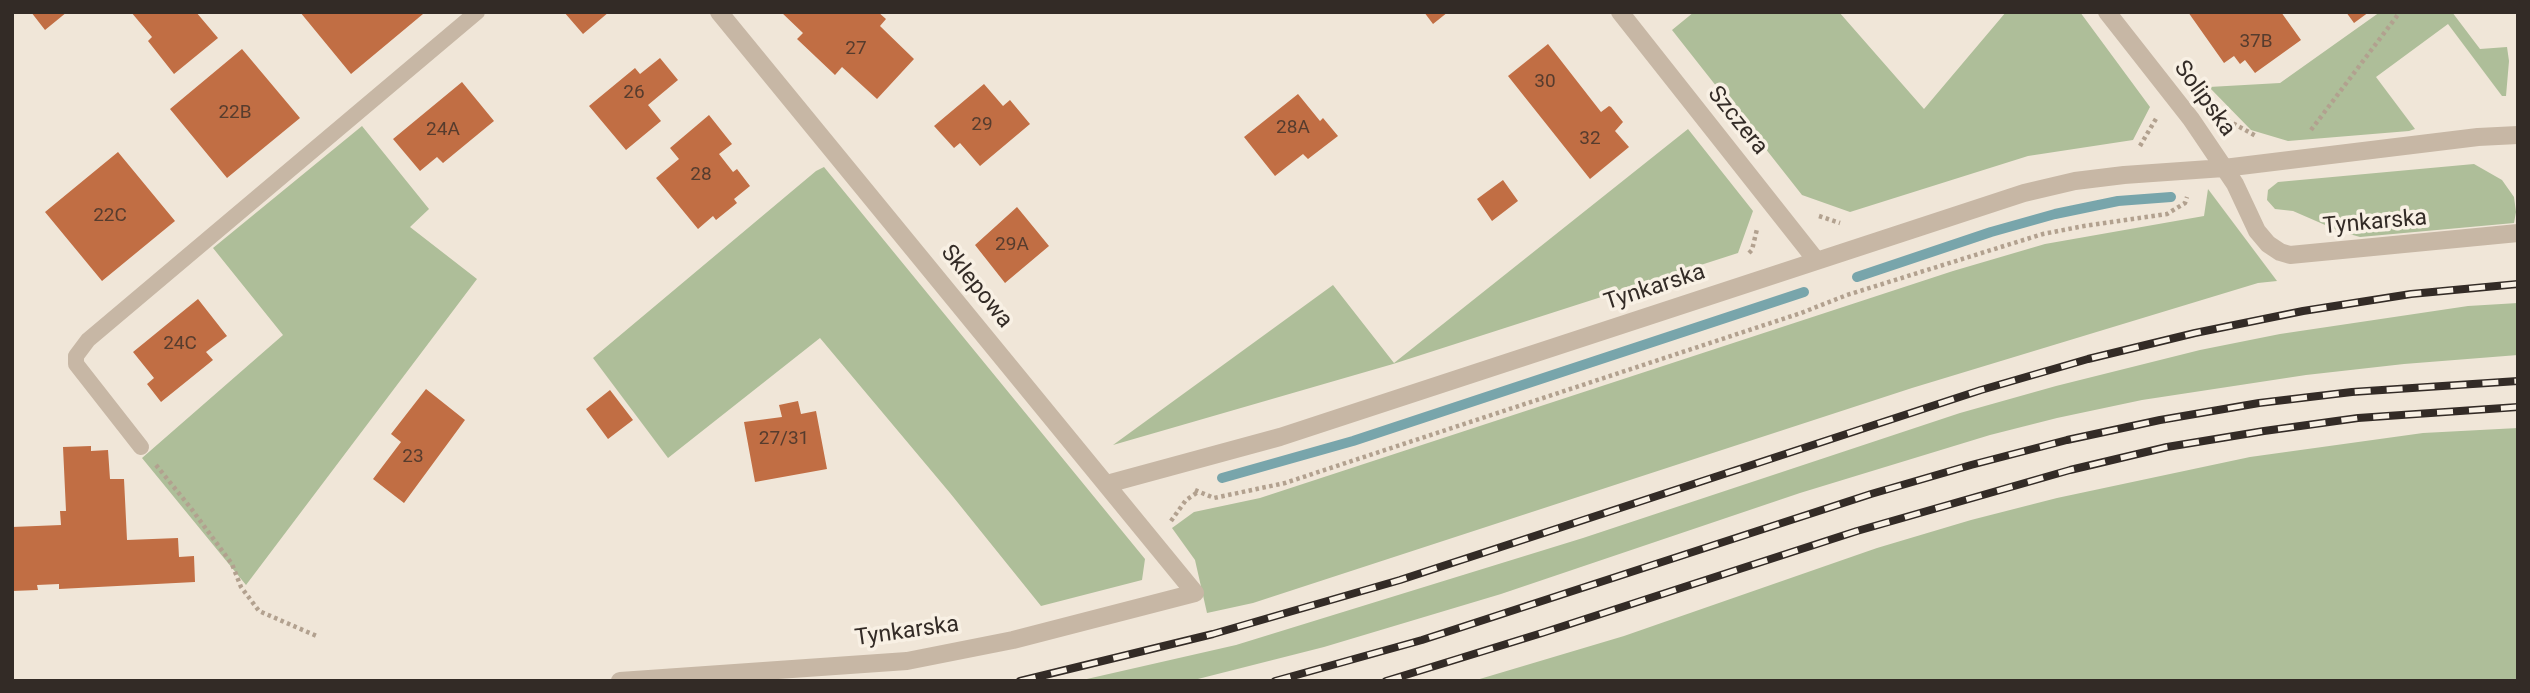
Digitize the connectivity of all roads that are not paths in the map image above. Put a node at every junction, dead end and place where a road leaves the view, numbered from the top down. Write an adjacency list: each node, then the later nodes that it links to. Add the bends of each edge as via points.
1 (477, 12): 10 (lane, via 76,355 76,364)
2 (719, 12): 11 (street, Sklepowa)
3 (1620, 12): 9 (street, Szczera)
4 (2107, 12): 6 (street, Solipska)
5 (2518, 135): 6 (street, Tynkarska)
6 (2224, 168): 7 (street, Solipska); 9 (street, Tynkarska, via 2076,181 2024,193)
7 (2252, 221): 8 (street, Tynkarska, via 2268,244 2290,255)
8 (2518, 233)
9 (1816, 260): 11 (street, Tynkarska, via 1280,437)
10 (141, 447)
11 (1107, 484): 12 (street, Sklepowa)
12 (1195, 593): 13 (street, Tynkarska, via 1013,640 907,660)
13 (620, 681)

